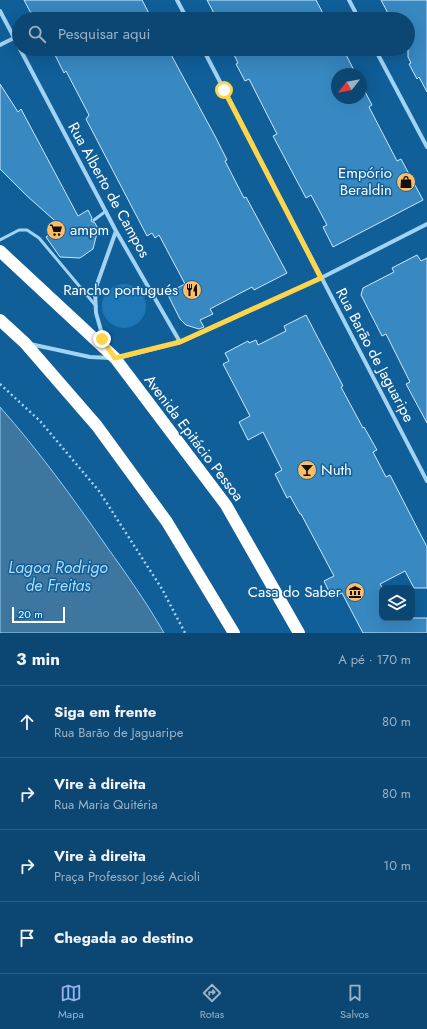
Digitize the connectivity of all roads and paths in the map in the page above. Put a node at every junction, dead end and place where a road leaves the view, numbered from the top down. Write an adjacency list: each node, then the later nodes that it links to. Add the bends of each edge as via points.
1 (177, 0): 4 (street)
2 (349, 0): 5 (street)
3 (0, 11): 6 (street, Rua Alberto de Campos)
4 (183, 12)
5 (355, 12)
6 (12, 34)
7 (12, 39): 8 (street)
8 (0, 45)
9 (24, 56): 13 (street, Rua Alberto de Campos)
10 (207, 56): 21 (street, Rua Barão de Jaguaripe)
11 (379, 56): 12 (street)
12 (427, 147)
13 (106, 211): 14 (lane); 16 (street, Rua Alberto de Campos)
14 (94, 220)
15 (427, 224): 21 (street)
16 (116, 231): 22 (street, via 95,290); 24 (street, Rua Alberto de Campos)
17 (0, 240): 19 (lane, via 19,230 28,230)
18 (52, 247): 19 (lane)
19 (49, 250): 22 (lane)
20 (0, 251): 26 (highway, Avenida Epitácio Pessoa)
21 (321, 278): 24 (street); 28 (street, Rua Barão de Jaguaripe)
22 (96, 306): 26 (street, via 102,339)
23 (0, 320): 25 (highway)
24 (180, 342): 26 (street)
25 (25, 343): 26 (street, via 90,357); 31 (highway, via 97,426 125,464 166,522)
26 (115, 358): 29 (highway, Avenida Epitácio Pessoa, via 226,505)
27 (0, 384): 30 (path, via 40,421 99,491 162,590)
28 (427, 481)
29 (291, 619): 32 (highway); 33 (highway, Avenida Epitácio Pessoa)
30 (185, 633)
31 (234, 633)
32 (295, 633)
33 (299, 633)

